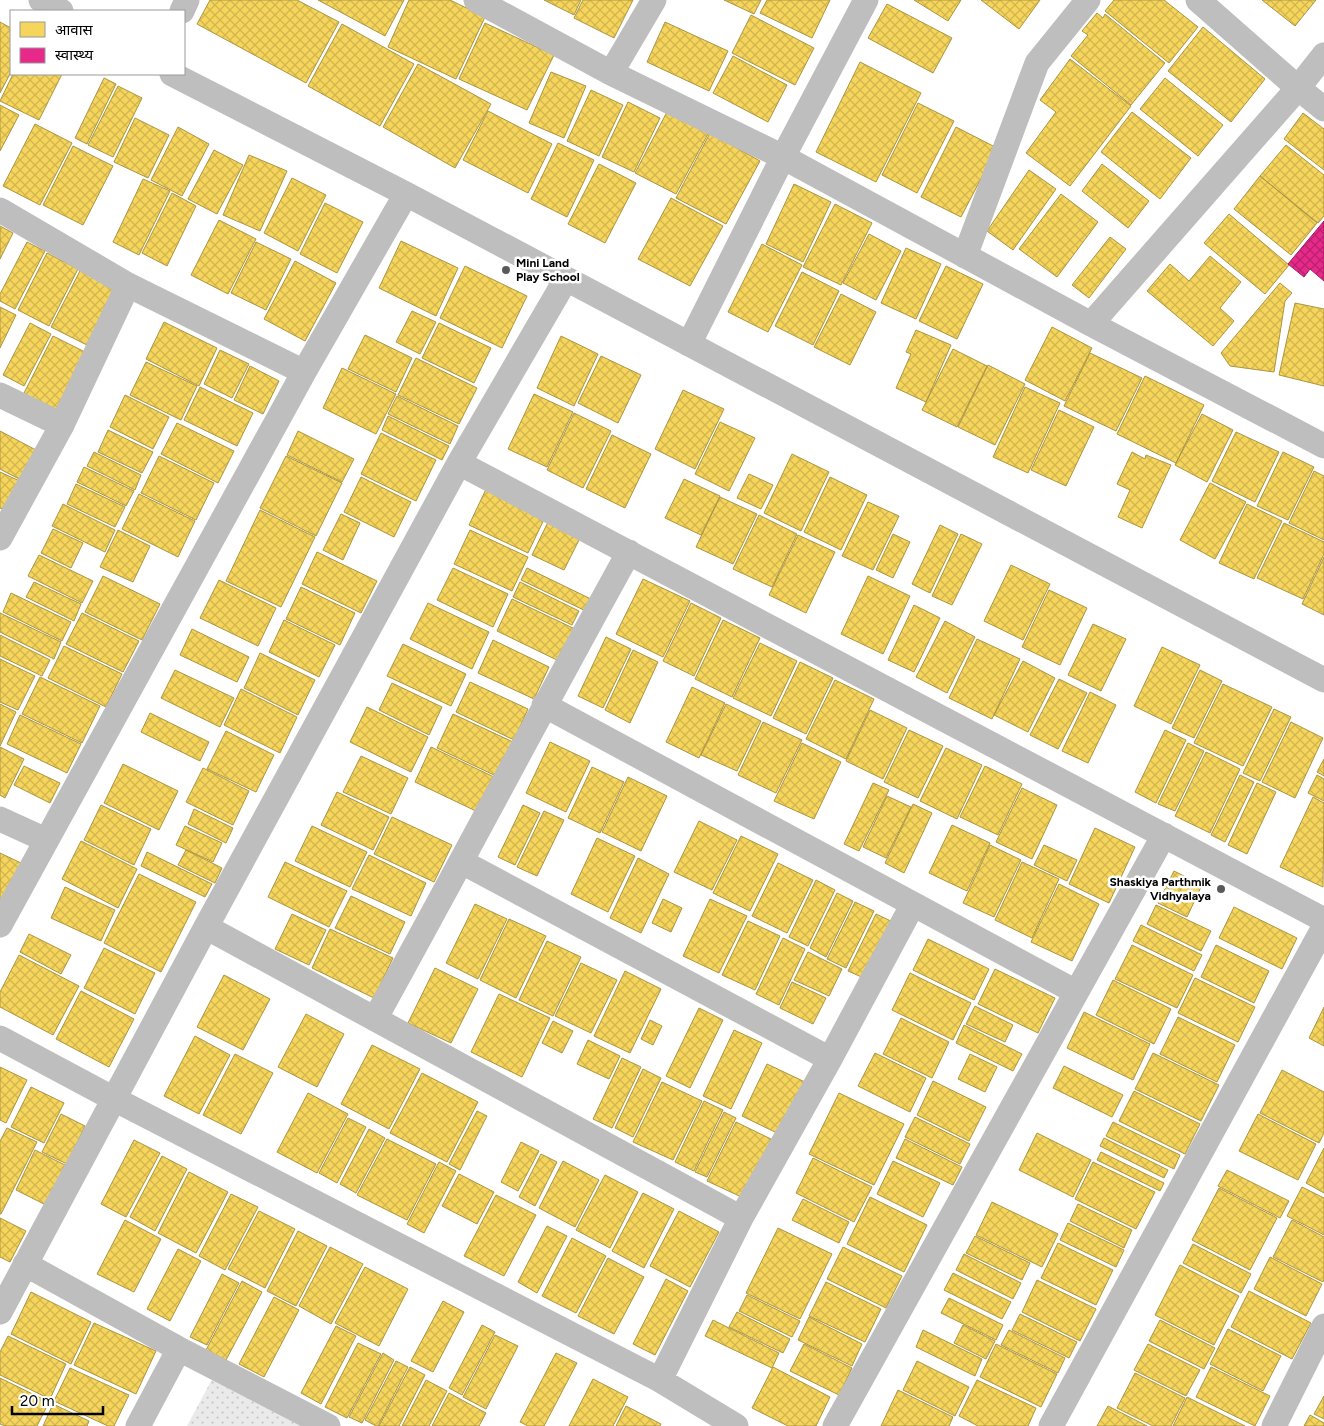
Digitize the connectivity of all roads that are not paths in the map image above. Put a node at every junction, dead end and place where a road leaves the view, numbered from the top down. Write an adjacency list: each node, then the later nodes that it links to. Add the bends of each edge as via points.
1 (41, 0): 7 (street)
2 (476, 0): 9 (street)
3 (654, 0): 9 (street)
4 (866, 0): 13 (street)
5 (1088, 0): 16 (street, via 1037,63)
6 (1198, 0): 11 (street)
7 (59, 10)
8 (1324, 55): 11 (street)
9 (611, 73): 13 (street)
10 (174, 75): 14 (street)
11 (1298, 88): 12 (street); 19 (street)
12 (1324, 108)
13 (784, 158): 16 (street); 20 (street)
14 (406, 194): 17 (street); 21 (street)
15 (0, 210): 18 (street)
16 (965, 256): 19 (street)
17 (566, 279): 20 (street); 25 (street)
18 (128, 285): 21 (street); 23 (street)
19 (1091, 324): 24 (street)
20 (689, 344): 28 (street)
21 (304, 372): 32 (street)
22 (0, 395): 23 (street)
23 (62, 425): 26 (street)
24 (1324, 446)
25 (459, 463): 27 (street); 37 (street)
26 (0, 538)
27 (629, 552): 29 (street); 31 (street)
28 (1324, 680)
29 (544, 705): 33 (street); 34 (street)
30 (0, 819): 32 (street)
31 (1164, 835): 35 (street); 39 (street)
32 (46, 840): 36 (street)
33 (462, 862): 40 (street); 42 (street)
34 (913, 904): 39 (street); 42 (street)
35 (1324, 920)
36 (0, 925)
37 (206, 927): 40 (street); 43 (street)
38 (1324, 927): 54 (street)
39 (1076, 992): 53 (street)
40 (375, 1019): 44 (street)
41 (0, 1038): 43 (street)
42 (830, 1059): 44 (street)
43 (114, 1099): 45 (street); 49 (street)
44 (740, 1218): 49 (street)
45 (25, 1264): 46 (street); 48 (street)
46 (0, 1312)
47 (1324, 1326): 55 (street)
48 (179, 1349): 50 (street); 51 (street)
49 (660, 1380): 52 (street)
50 (138, 1426)
51 (328, 1426)
52 (736, 1426)
53 (835, 1426)
54 (1052, 1426)
55 (1274, 1426)

